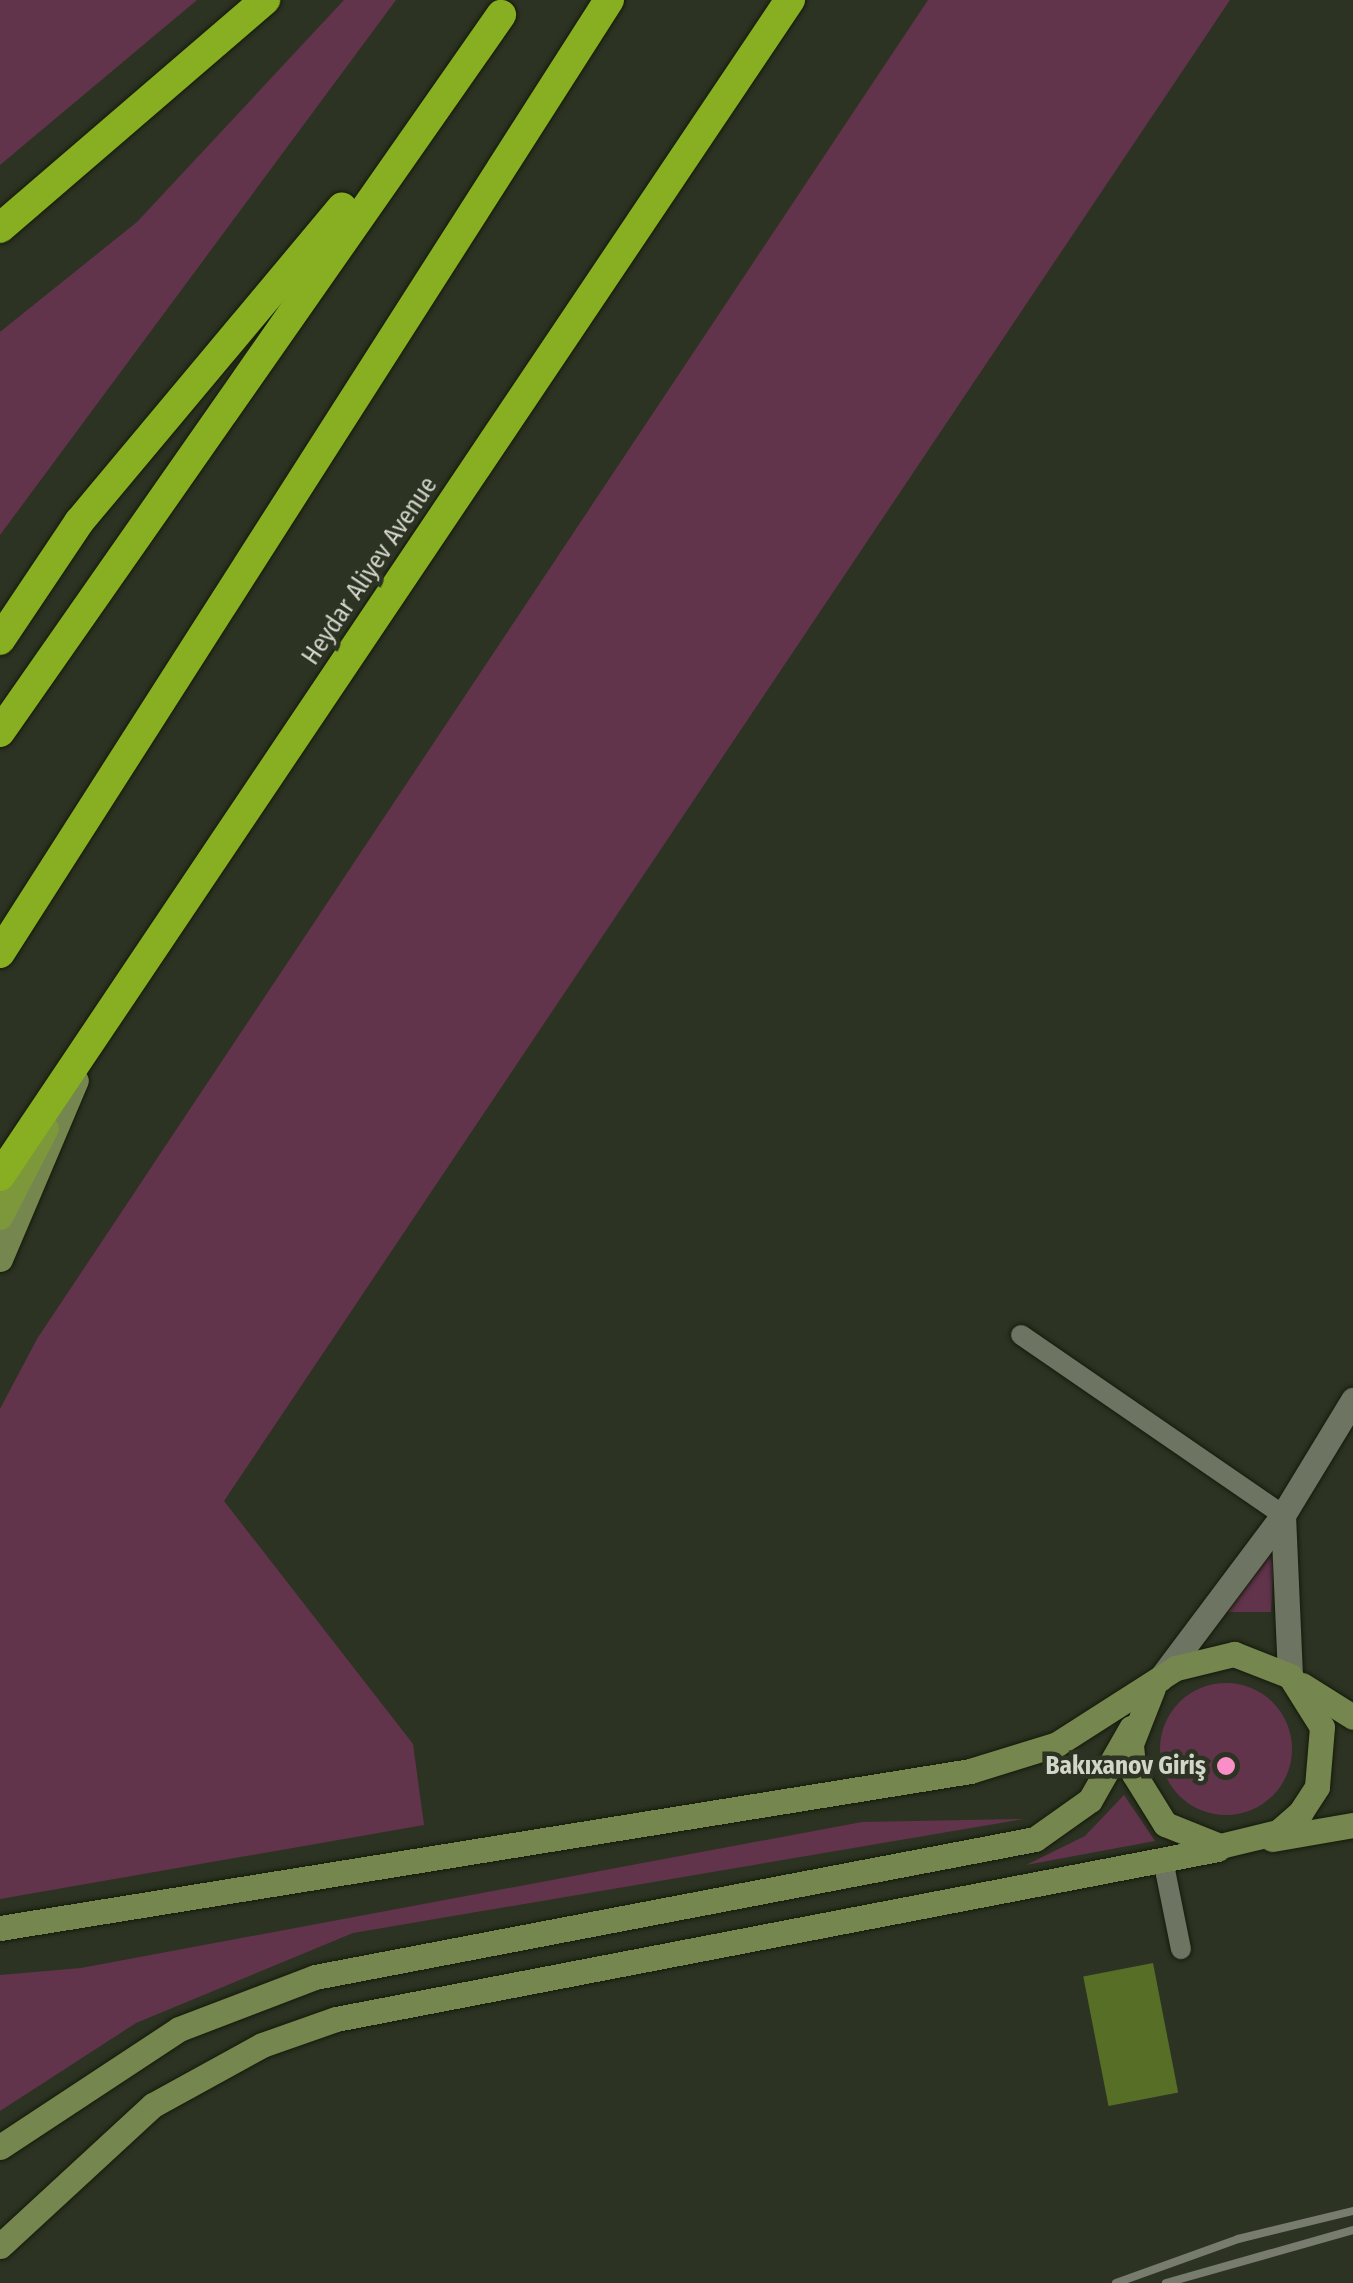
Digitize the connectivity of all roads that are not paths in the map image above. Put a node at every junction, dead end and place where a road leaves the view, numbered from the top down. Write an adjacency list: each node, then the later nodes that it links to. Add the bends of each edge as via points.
1 (265, 0): 5 (highway)
2 (609, 0): 8 (highway)
3 (790, 0): 9 (highway, Heydar Aliyev Avenue)
4 (507, 7): 6 (highway, via 80,522); 7 (highway)
5 (0, 228)
6 (0, 640)
7 (0, 732)
8 (0, 952)
9 (94, 1036): 10 (highway, Heydar Aliyev Avenue); 11 (main road); 12 (main road)
10 (0, 1176)
11 (0, 1216)
12 (0, 1259)
13 (1021, 1335): 15 (lane)
14 (1353, 1400): 15 (street)
15 (1283, 1515): 16 (street); 17 (street)
16 (1290, 1676): 17 (main road, via 1264,1660 1219,1656 1176,1668); 19 (main road); 21 (main road, via 1322,1727 1317,1787 1290,1822)
17 (1153, 1688): 18 (main road); 23 (main road, via 1056,1744 910,1782)
18 (1138, 1714): 21 (main road, via 1134,1774 1165,1824 1220,1846); 25 (main road, via 1090,1800 1035,1839 315,1977 179,2029)
19 (1353, 1717)
20 (1353, 1825): 21 (main road)
21 (1250, 1844): 22 (main road)
22 (1163, 1860): 24 (lane); 26 (main road, via 336,2019 262,2045 153,2105)
23 (0, 1928)
24 (1181, 1948)
25 (0, 2147)
26 (0, 2246)

